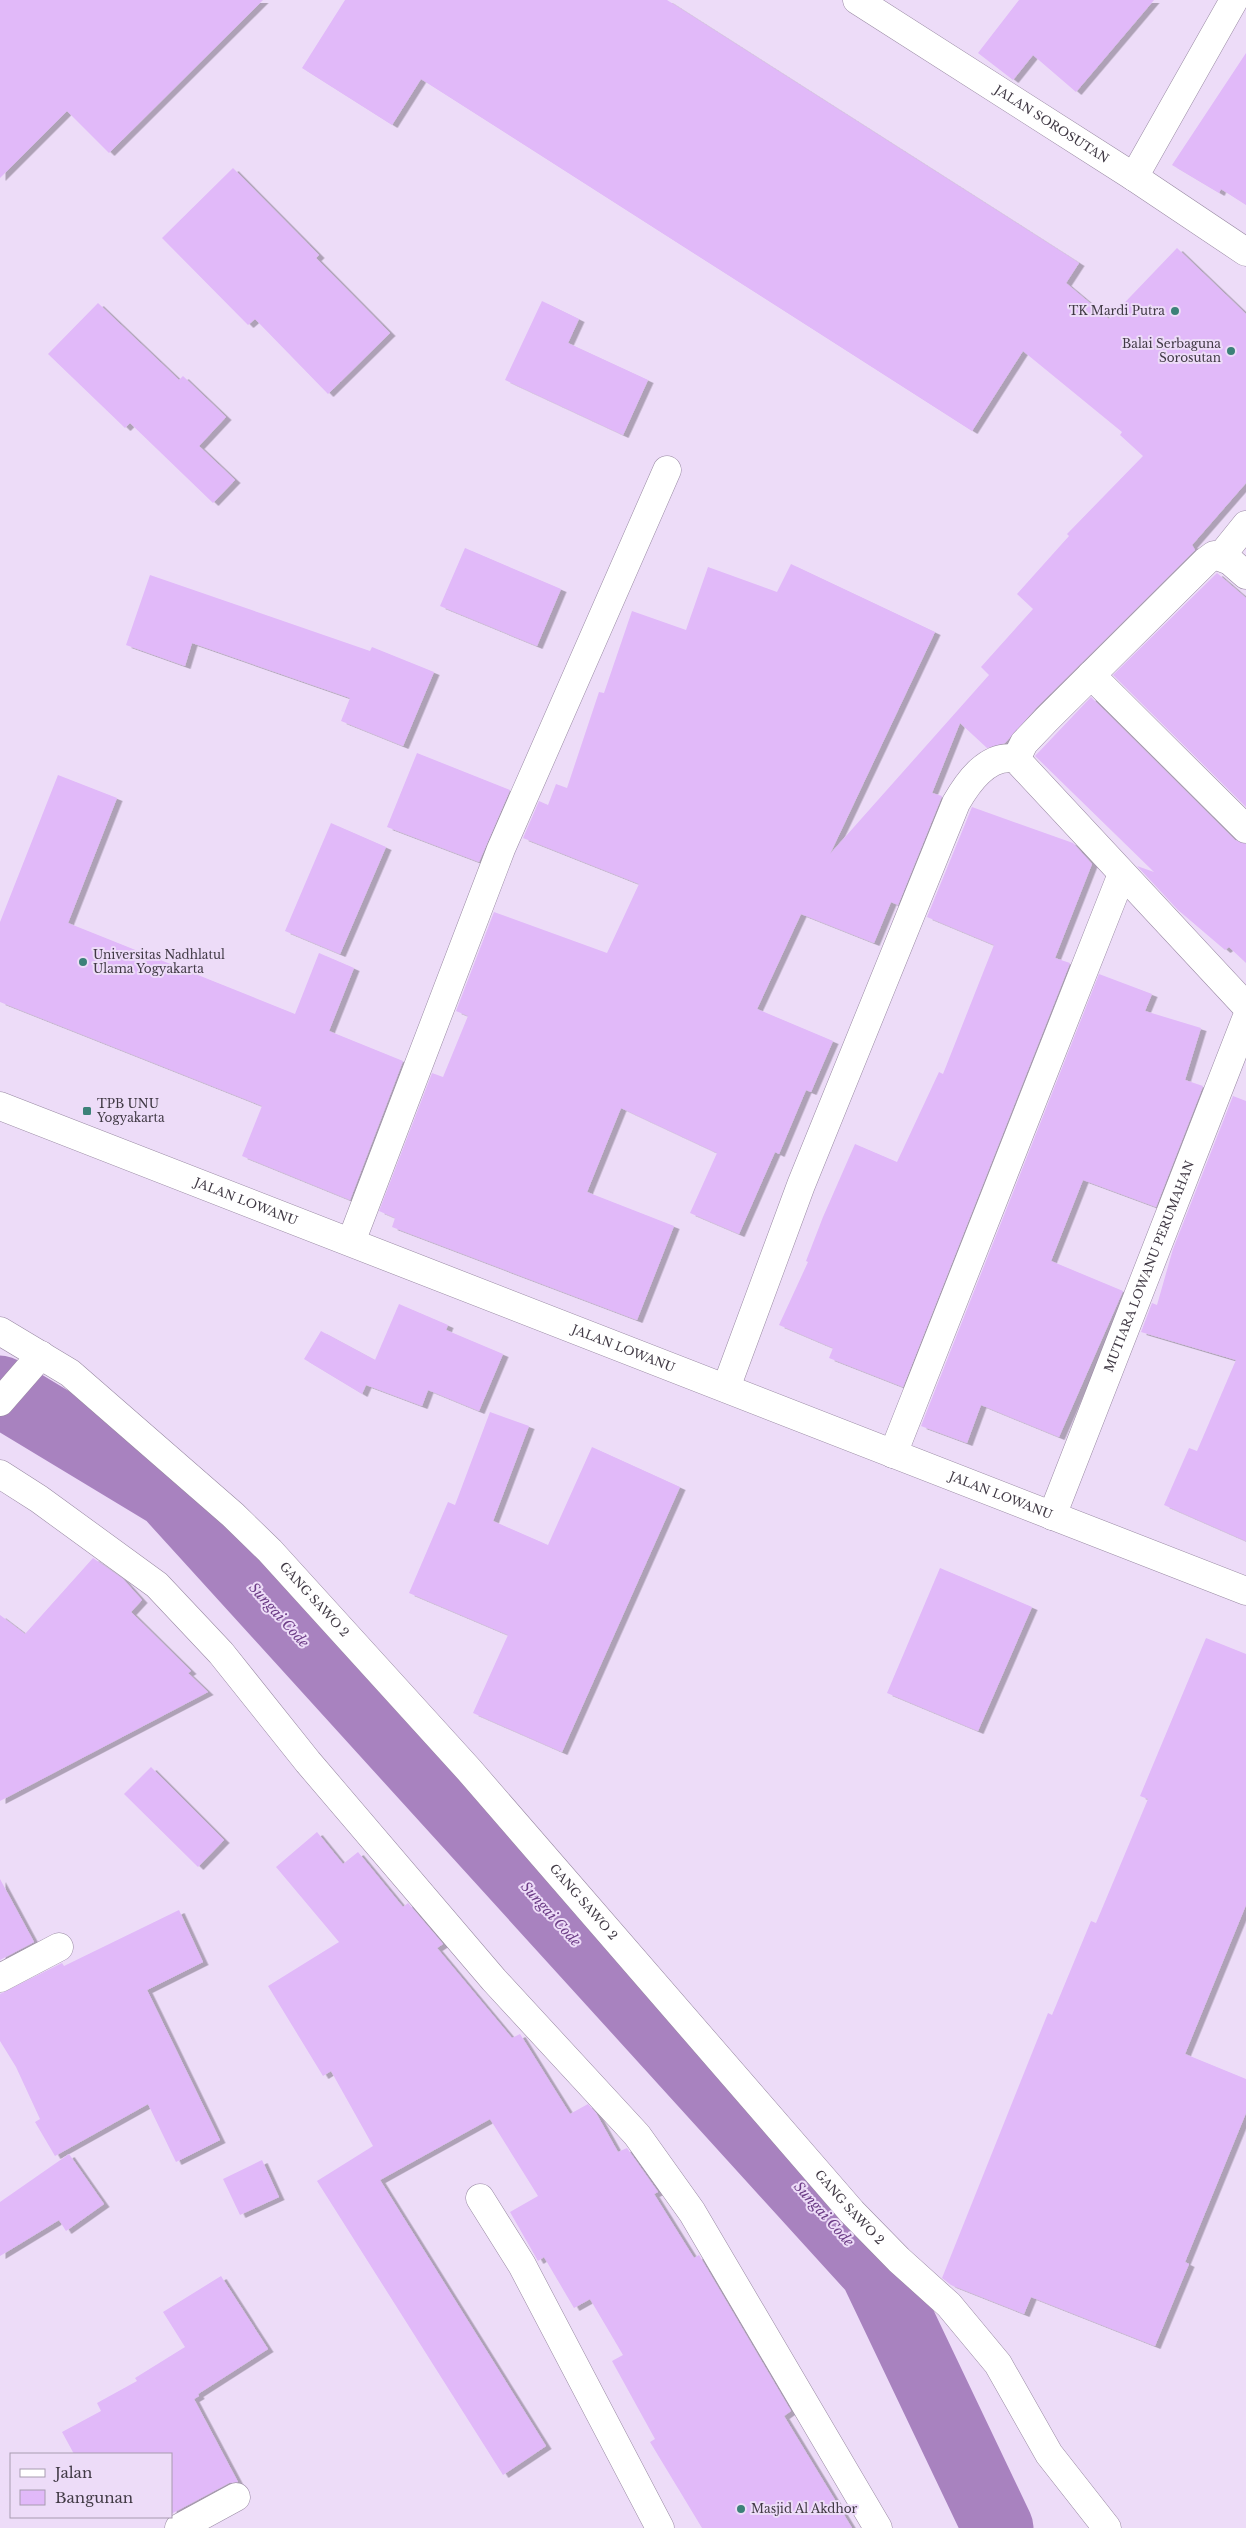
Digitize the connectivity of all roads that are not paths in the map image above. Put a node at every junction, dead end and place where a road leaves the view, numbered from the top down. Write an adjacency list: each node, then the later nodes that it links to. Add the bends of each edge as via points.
1 (857, 0): 3 (street, JALAN SOROSUTAN)
2 (1234, 0): 3 (street)
3 (1134, 177): 4 (street, JALAN SOROSUTAN)
4 (1246, 252)
5 (667, 470): 16 (street, via 501,849)
6 (1246, 526): 7 (street)
7 (1221, 556): 8 (street); 9 (street, via 1214,555 1206,561)
8 (1246, 575)
9 (1091, 675): 10 (street, via 1024,743); 11 (street)
10 (1016, 759): 12 (street); 19 (street, via 1009,758 984,768 967,783 956,803 801,1185)
11 (1246, 829)
12 (1122, 874): 13 (street); 21 (street)
13 (1246, 1006)
14 (1246, 1019): 23 (street, MUTIARA LOWANU PERUMAHAN)
15 (0, 1106): 16 (street, JALAN LOWANU)
16 (351, 1242): 19 (street, JALAN LOWANU)
17 (0, 1331): 18 (street, GANG SAWO 2)
18 (41, 1355): 20 (street); 32 (street, GANG SAWO 2, via 78,1379 234,1515 317,1600 852,2212 949,2305 998,2364 1050,2454)
19 (726, 1388): 21 (street, JALAN LOWANU)
20 (0, 1402)
21 (892, 1454): 23 (street, JALAN LOWANU)
22 (0, 1474): 31 (street, via 157,1585 221,1653 308,1762 494,1980 637,2135 692,2212)
23 (1052, 1516): 24 (street, JALAN LOWANU)
24 (1246, 1591)
25 (59, 1947): 26 (street)
26 (0, 1978)
27 (480, 2198): 30 (street, via 522,2265)
28 (236, 2497): 29 (street)
29 (179, 2528)
30 (660, 2528)
31 (878, 2528)
32 (1107, 2528)

